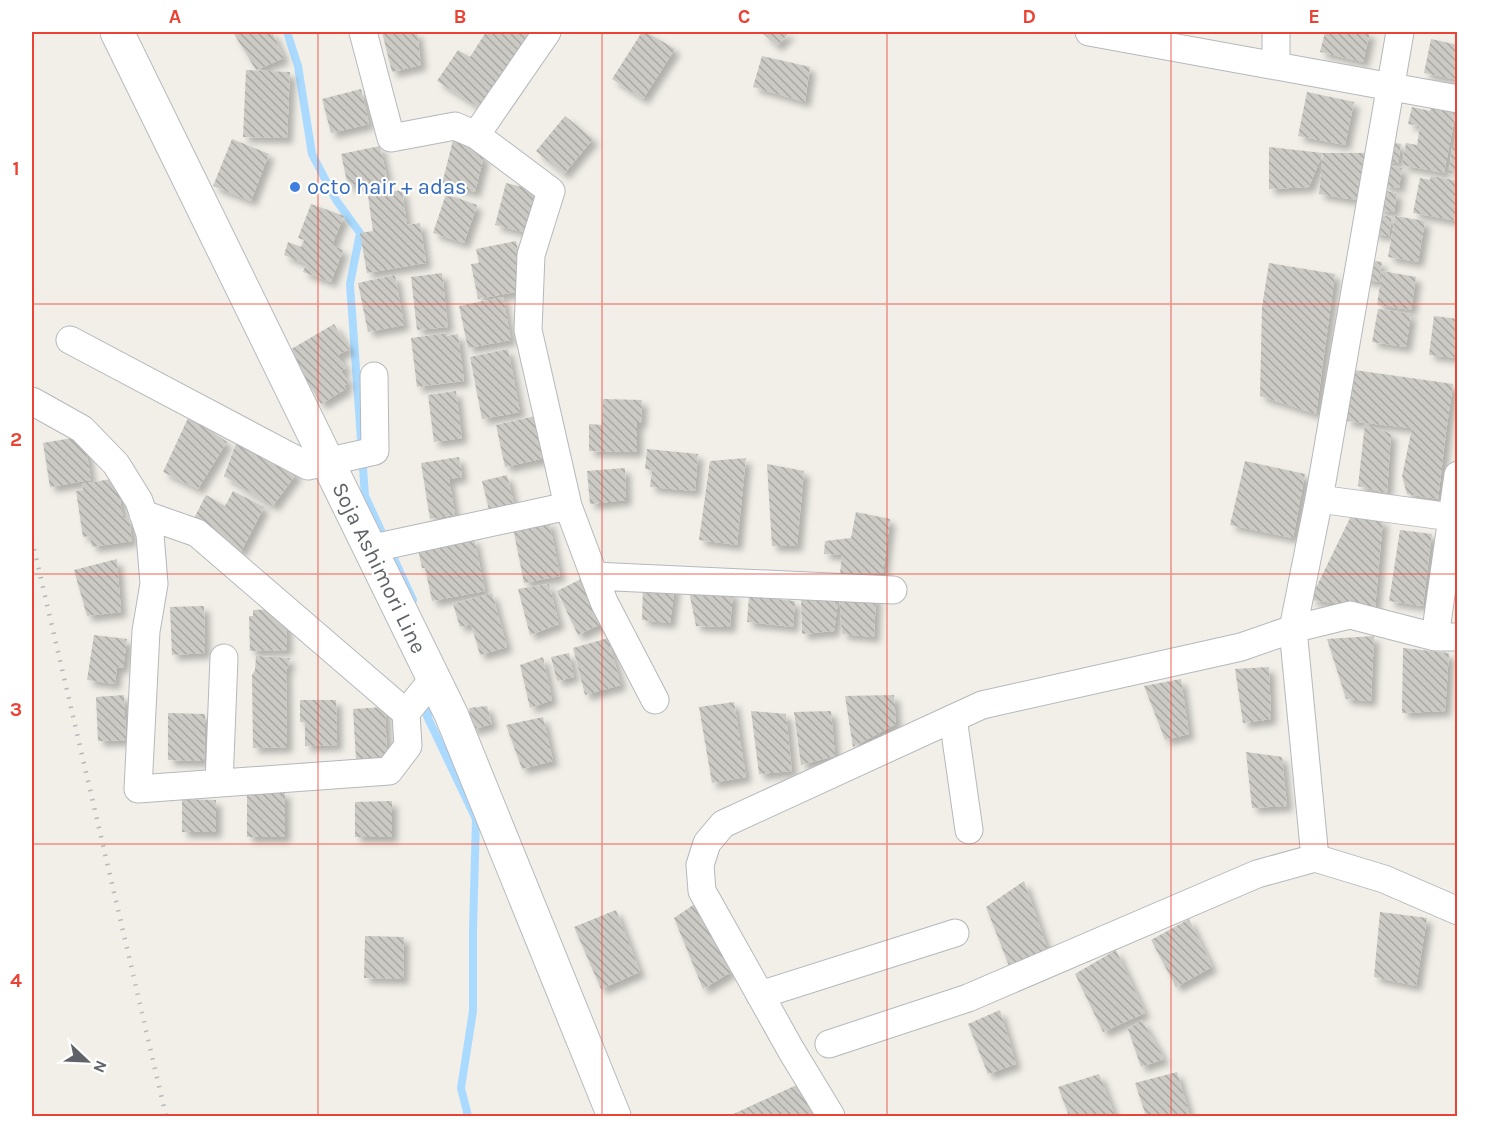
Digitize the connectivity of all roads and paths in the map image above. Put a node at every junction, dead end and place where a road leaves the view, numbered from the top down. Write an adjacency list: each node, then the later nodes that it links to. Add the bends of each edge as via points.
1 (117, 32): 14 (main road, Soja Ashimori Line)
2 (363, 32): 10 (street, via 391,138 455,126)
3 (547, 32): 10 (street)
4 (1089, 32): 7 (street)
5 (1276, 32): 7 (street)
6 (1400, 32): 8 (street)
7 (1276, 66): 8 (street)
8 (1390, 87): 9 (street); 16 (street)
9 (1458, 99)
10 (476, 135): 17 (street, via 551,190 531,255 528,330)
11 (70, 340): 14 (street, via 308,466)
12 (374, 376): 14 (street, via 375,451)
13 (32, 400): 18 (street, via 82,429 116,464)
14 (327, 462): 19 (main road, Soja Ashimori Line)
15 (1455, 495): 16 (street); 23 (street)
16 (1319, 499): 22 (street)
17 (568, 507): 19 (street); 20 (street)
18 (143, 514): 27 (street, via 197,533); 29 (street, via 150,534 154,584 146,631 138,789)
19 (369, 549): 25 (main road, Soja Ashimori Line)
20 (594, 576): 21 (street); 26 (street)
21 (893, 590)
22 (1293, 629): 23 (street, via 1350,615); 28 (street, via 1241,647 981,705); 31 (street)
23 (1446, 637)
24 (224, 658): 29 (street)
25 (433, 678): 27 (street); 36 (main road, Soja Ashimori Line)
26 (655, 700)
27 (406, 713): 29 (street, via 408,746 389,771)
28 (953, 718): 30 (street); 34 (street, via 723,824 706,843 700,865 702,891)
29 (219, 783)
30 (969, 830)
31 (1315, 858): 32 (street, via 1384,879); 35 (street, via 1257,874 968,998)
32 (1458, 911)
33 (955, 933): 34 (street)
34 (760, 995): 37 (street)
35 (830, 1044)
36 (614, 1116)
37 (831, 1116)

